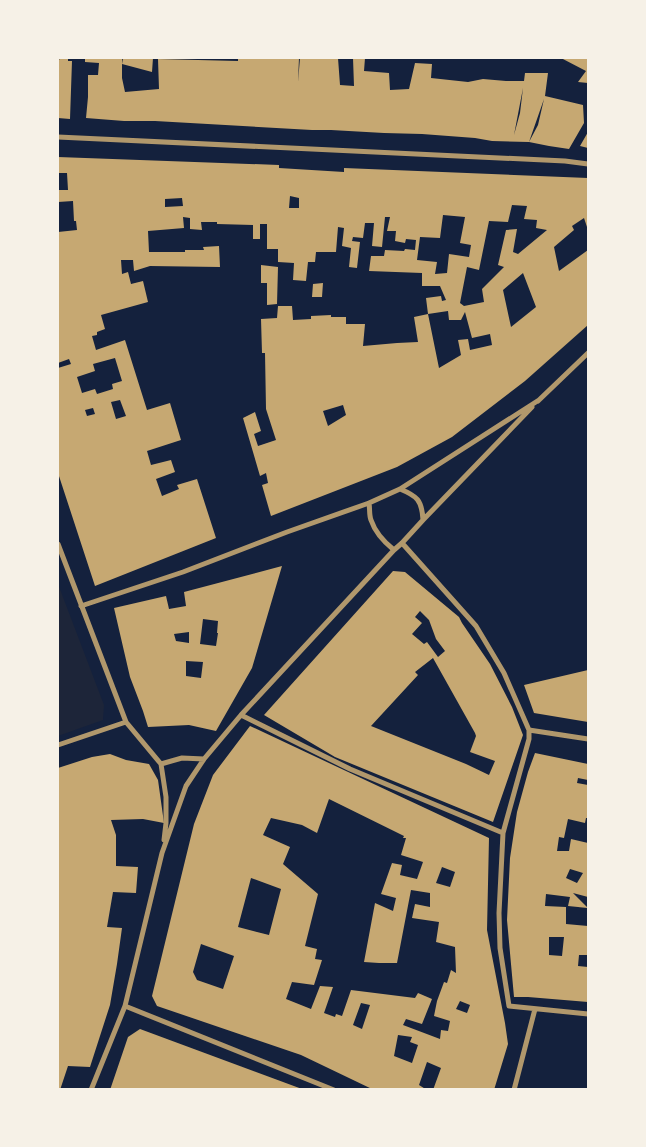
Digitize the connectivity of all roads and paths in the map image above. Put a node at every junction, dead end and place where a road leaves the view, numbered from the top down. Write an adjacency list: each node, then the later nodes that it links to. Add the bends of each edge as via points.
1 (58, 137): 2 (street)
2 (588, 164)
3 (588, 353): 4 (street)
4 (539, 400): 5 (street); 7 (street)
5 (400, 489): 6 (street); 7 (street, via 414,495 422,508)
6 (369, 503): 10 (street, via 371,519 384,541); 11 (street)
7 (423, 520): 8 (street)
8 (402, 543): 10 (street); 14 (street, via 476,626 504,672)
9 (58, 544): 11 (street)
10 (394, 550): 12 (street)
11 (81, 606): 13 (street)
12 (241, 715): 17 (street); 19 (street, via 350,769)
13 (126, 722): 16 (street); 18 (street)
14 (529, 730): 15 (street); 19 (street)
15 (588, 739)
16 (58, 745)
17 (204, 759): 18 (street, via 182,758); 20 (street, via 186,786)
18 (161, 764): 20 (street, via 166,797)
19 (503, 833): 22 (street, via 500,948 509,1006)
20 (162, 853): 21 (street)
21 (125, 1006): 24 (street); 25 (street)
22 (535, 1009): 23 (street); 26 (street)
23 (588, 1014)
24 (91, 1090)
25 (334, 1090)
26 (514, 1090)

